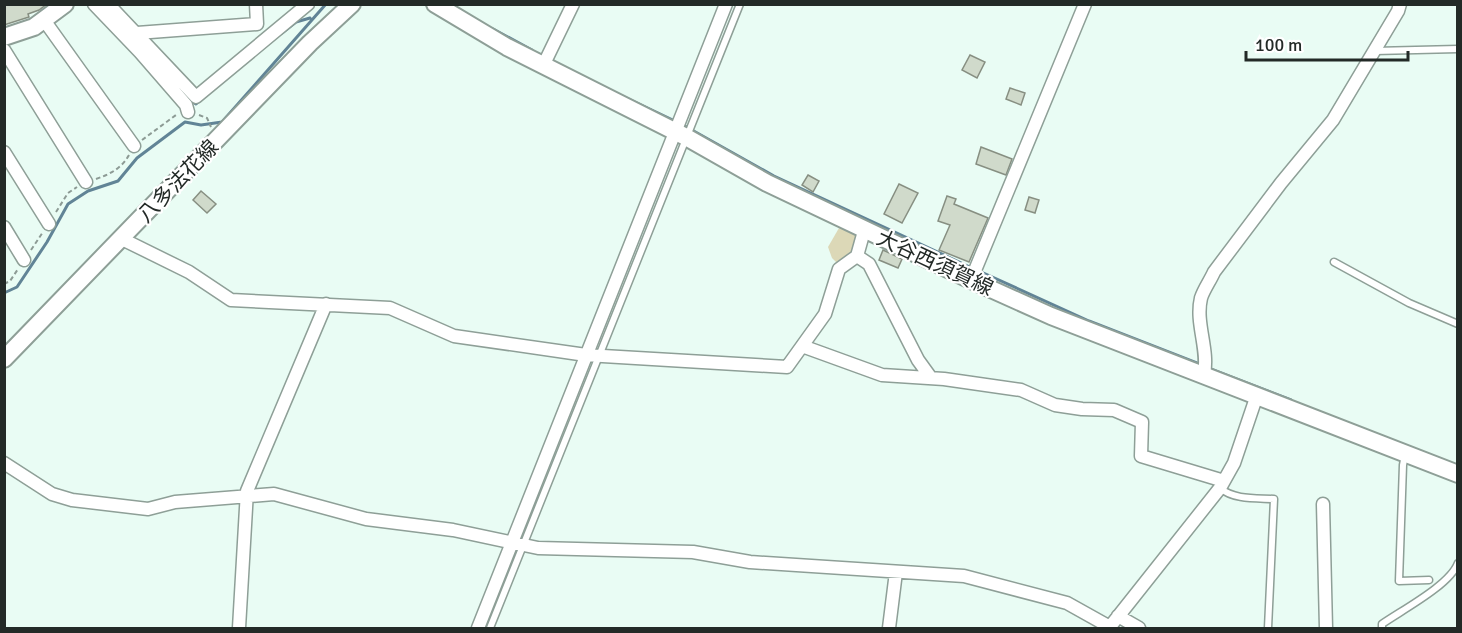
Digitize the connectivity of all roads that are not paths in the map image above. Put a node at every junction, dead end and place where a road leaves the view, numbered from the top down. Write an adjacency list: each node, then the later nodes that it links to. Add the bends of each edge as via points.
1 (64, 4): 13 (main road)
2 (94, 4): 20 (street, via 148,61)
3 (108, 4): 14 (street)
4 (256, 4): 14 (street, via 257,24)
5 (308, 4): 14 (street, via 196,97)
6 (352, 4): 28 (main road, 八多法花線)
7 (435, 4): 19 (main road, 大谷西須賀線)
8 (573, 4): 19 (street)
9 (726, 4): 21 (street)
10 (740, 4): 21 (lane)
11 (1085, 4): 32 (street)
12 (1400, 4): 18 (street)
13 (44, 20): 15 (main road); 22 (street)
14 (137, 33)
15 (4, 37)
16 (1458, 49): 18 (lane)
17 (4, 50): 24 (street)
18 (1374, 51): 38 (street, via 1334,120 1281,183 1206,287 1200,310)
19 (543, 66): 21 (main road, 大谷西須賀線)
20 (188, 112)
21 (680, 134): 27 (main road, 大谷西須賀線); 36 (street)
22 (134, 146)
23 (4, 152): 25 (street)
24 (86, 182)
25 (49, 224)
26 (4, 228): 30 (street)
27 (864, 231): 29 (street); 32 (main road, 大谷西須賀線)
28 (122, 239): 33 (street, via 189,272 231,300); 37 (main road, 八多法花線)
29 (857, 256): 35 (street, via 839,268 825,314); 39 (street, via 868,264)
30 (24, 260)
31 (1334, 262): 34 (lane, via 1409,303)
32 (971, 280): 38 (main road, 大谷西須賀線, via 1051,316)
33 (327, 304): 36 (street, via 390,308 454,336); 45 (street)
34 (1458, 324)
35 (802, 346): 36 (street, via 787,367); 39 (street, via 882,375)
36 (593, 356): 47 (street)
37 (4, 359)
38 (1204, 374): 40 (main road, 大谷西須賀線)
39 (931, 378): 44 (street, via 1021,390 1055,405 1114,410 1142,422 1141,456)
40 (1257, 395): 41 (main road, 大谷西須賀線); 44 (street, via 1234,463)
41 (1406, 455): 43 (main road, 大谷西須賀線); 50 (lane, via 1399,581)
42 (4, 463): 45 (street, via 52,494 72,500 148,509 175,502)
43 (1458, 474)
44 (1222, 484): 51 (street); 58 (lane, via 1226,493 1235,496 1274,499)
45 (246, 496): 47 (street, via 274,494 366,519 453,530); 52 (street)
46 (1323, 504): 59 (street)
47 (517, 545): 49 (street, via 693,552 750,562); 53 (street); 54 (lane)
48 (1458, 563): 60 (lane, via 1444,582 1382,624)
49 (896, 572): 55 (street); 56 (street, via 964,576 1067,603)
50 (1429, 580)
51 (1118, 616): 56 (street); 57 (street)
52 (239, 628)
53 (478, 628)
54 (490, 628)
55 (889, 628)
56 (1109, 628)
57 (1139, 628)
58 (1268, 628)
59 (1326, 628)
60 (1382, 628)

